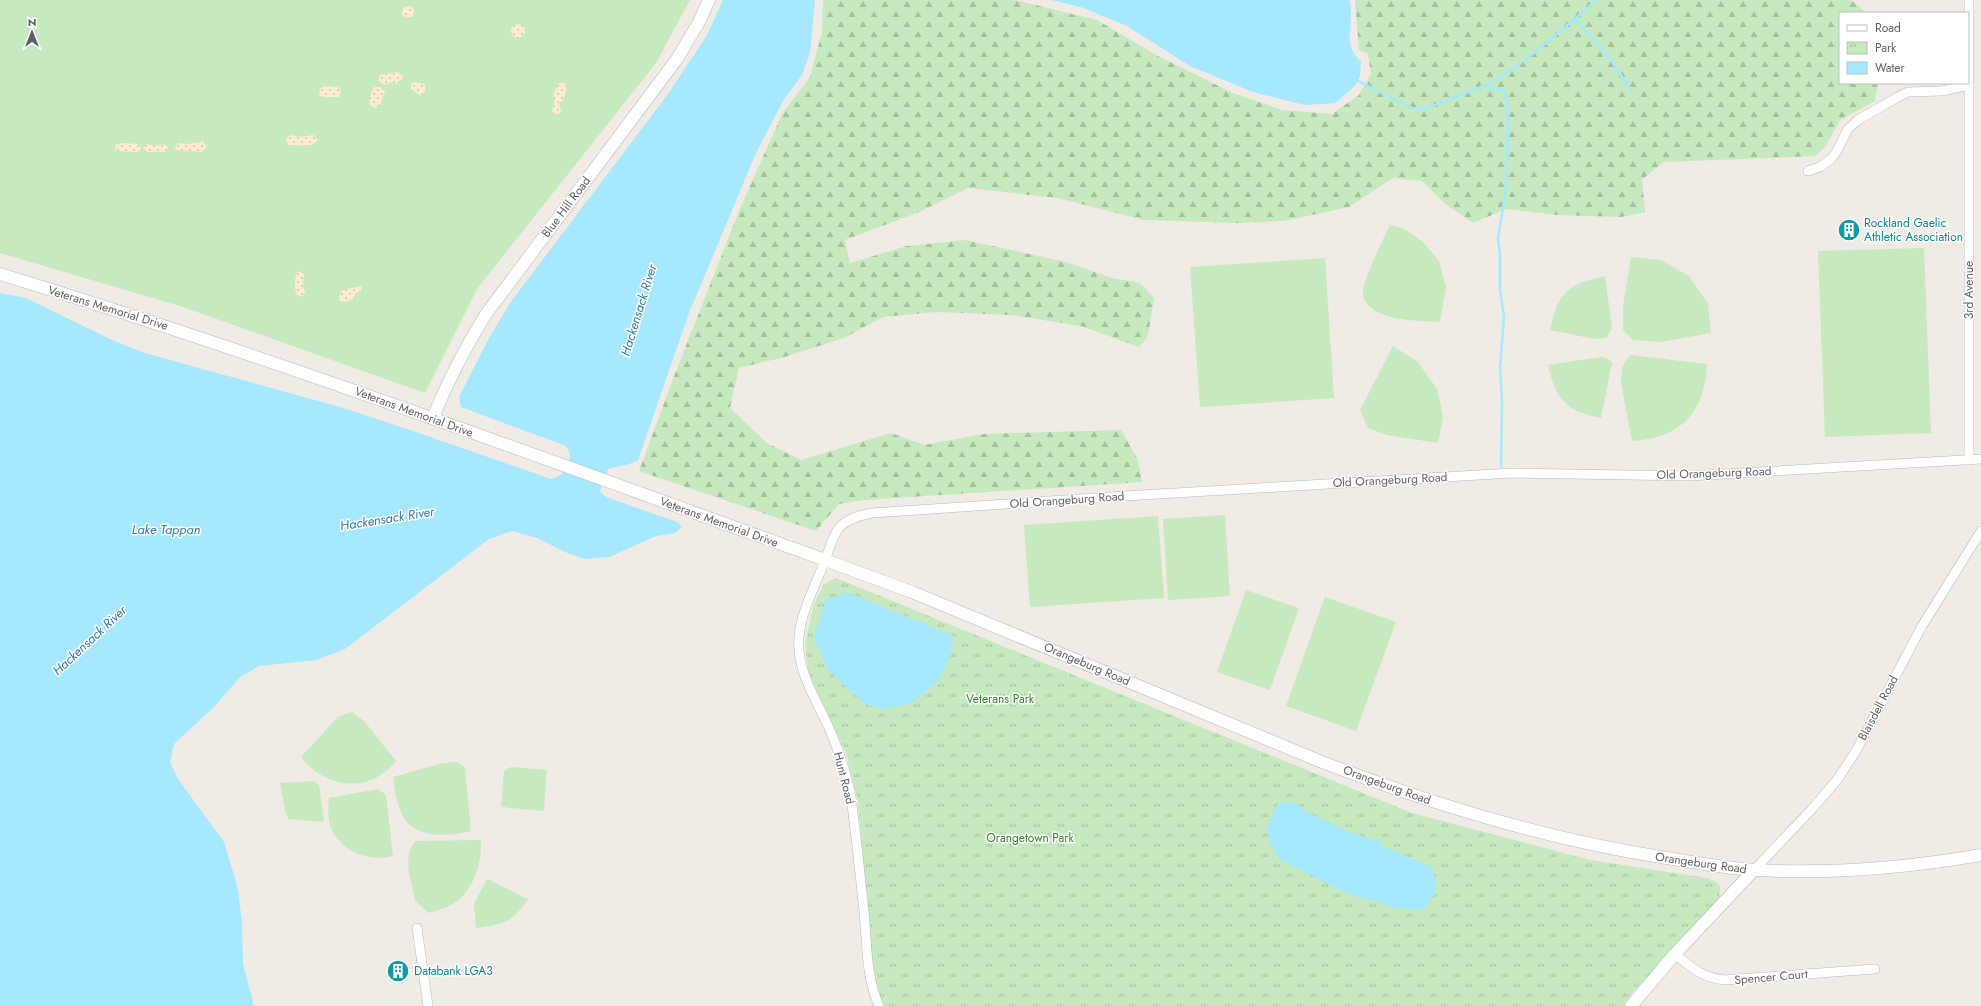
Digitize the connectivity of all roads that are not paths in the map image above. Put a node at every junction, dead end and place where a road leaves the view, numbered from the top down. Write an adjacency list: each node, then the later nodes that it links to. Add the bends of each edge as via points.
1 (709, 0): 6 (main road, Blue Hill Road, via 699,22 673,64 486,314 441,397)
2 (1969, 0): 3 (street, 3rd Avenue)
3 (1969, 85): 4 (street, via 1942,91 1908,92 1896,98 1858,120 1848,129 1831,159); 8 (street, 3rd Avenue)
4 (1808, 172)
5 (0, 274): 6 (main road, Veterans Memorial Drive, via 163,325)
6 (433, 418): 10 (main road, Veterans Memorial Drive)
7 (1981, 459): 8 (street, Old Orangeburg Road)
8 (1969, 460): 10 (street, Old Orangeburg Road, via 1689,476 1512,473 872,514 850,518 844,522 833,539)
9 (1981, 531): 12 (street, Blaisdell Road, via 1922,626 1856,751 1812,809)
10 (825, 560): 12 (main road, Orangeburg Road, via 912,592 1389,788 1512,826 1572,841 1631,853); 17 (street, Hunt Road, via 802,622 799,652 805,677 840,757 850,796 869,967)
11 (1981, 855): 12 (main road, Orangeburg Road, via 1880,868)
12 (1754, 870): 14 (main road)
13 (417, 928): 16 (street)
14 (1675, 954): 15 (street, Spencer Court, via 1699,974 1724,980); 18 (main road)
15 (1875, 968)
16 (428, 1006)
17 (880, 1006)
18 (1631, 1006)

